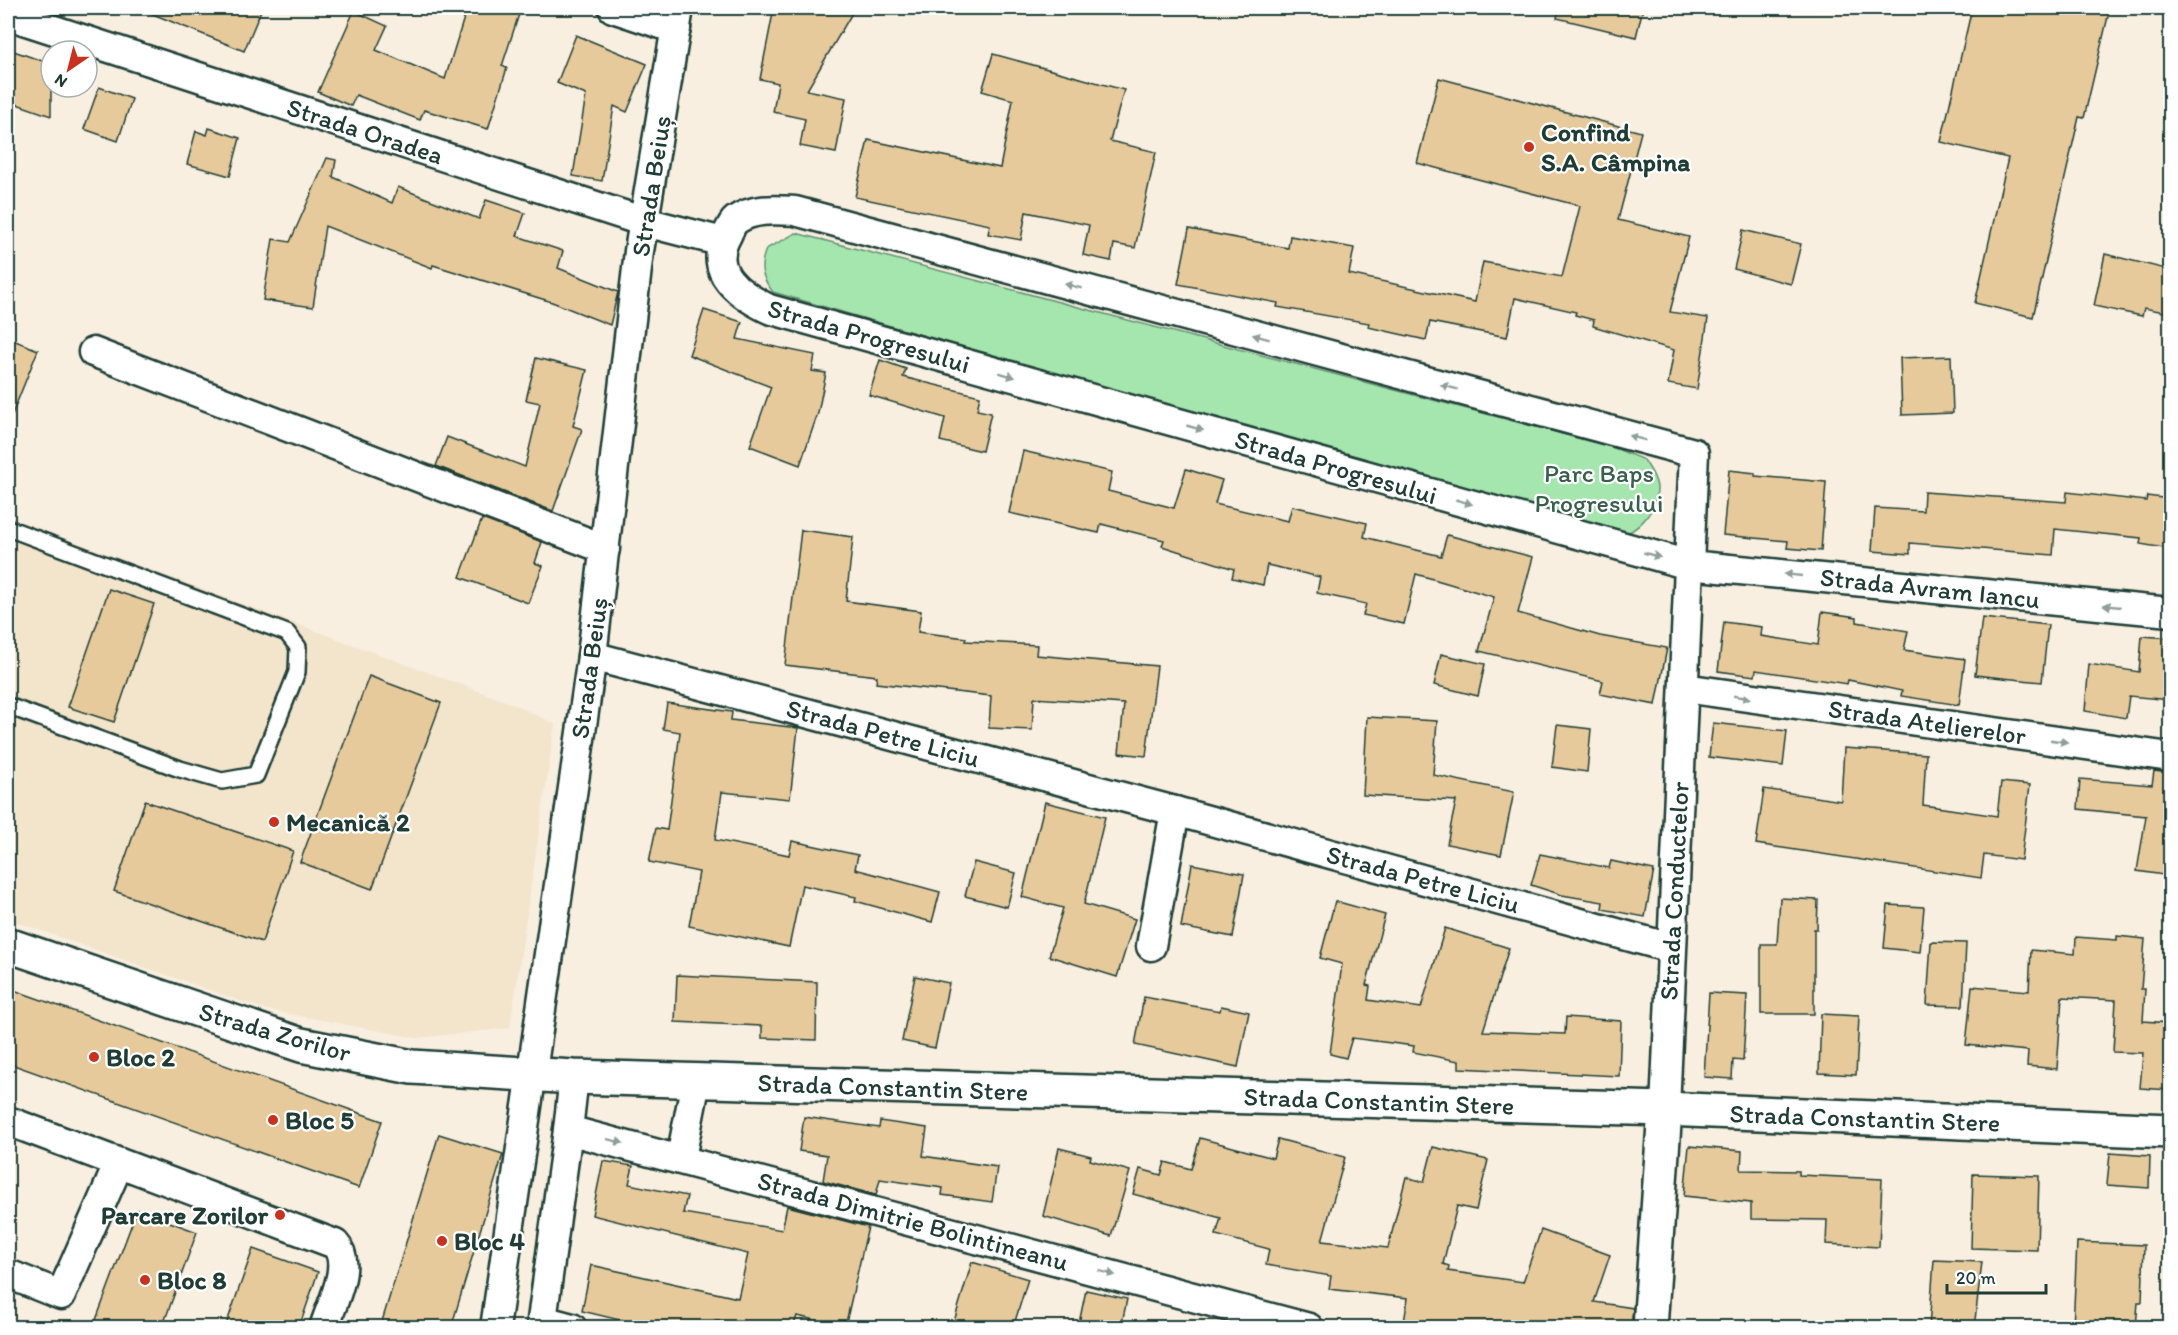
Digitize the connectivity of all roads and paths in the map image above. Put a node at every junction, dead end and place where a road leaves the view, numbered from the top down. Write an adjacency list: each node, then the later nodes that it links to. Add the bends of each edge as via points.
1 (613, 8): 3 (street)
2 (8, 15): 4 (street, Strada Oradea)
3 (678, 18): 4 (street, Strada Beiuș)
4 (645, 222): 5 (street, Strada Oradea); 8 (street, Strada Beiuș)
5 (723, 242): 9 (street, Strada Progresului, one-way to 9, via 721,263 727,281 744,297 769,309); 9 (street, Strada Conductelor, one-way to 5, via 1694,453 795,211 761,210 735,220)
6 (93, 352): 8 (street)
7 (8, 528): 13 (lane, via 287,633 298,647 297,672 256,775 222,781)
8 (605, 549): 11 (street, Strada Beiuș)
9 (1689, 565): 10 (street, Strada Avram Iancu, one-way to 9); 12 (street, Strada Conductelor)
10 (2170, 612)
11 (592, 656): 15 (street, Strada Petre Liciu); 19 (street, Strada Beiuș)
12 (1684, 688): 14 (street, Strada Atelierelor, one-way to 14); 18 (street, Strada Conductelor)
13 (8, 706)
14 (2170, 757)
15 (1175, 811): 17 (street); 18 (street, Strada Petre Liciu)
16 (8, 945): 19 (street, Strada Zorilor, via 301,1045 412,1067)
17 (1151, 946)
18 (1671, 948): 22 (street, Strada Conductelor)
19 (532, 1075): 20 (street, Strada Zorilor); 30 (street, Strada Beiuș)
20 (581, 1077): 21 (street, Strada Constantin Stere); 24 (street)
21 (696, 1082): 22 (street, Strada Constantin Stere); 26 (street)
22 (1665, 1109): 25 (street, Strada Constantin Stere); 33 (street, Strada Conductelor)
23 (8, 1121): 27 (street)
24 (568, 1130): 26 (street, Strada Dimitrie Bolintineanu, one-way to 26); 31 (street, via 542,1320)
25 (2170, 1131)
26 (681, 1158): 32 (street, Strada Dimitrie Bolintineanu, one-way to 32)
27 (119, 1163): 28 (street, via 61,1295); 29 (street, via 335,1244 344,1263)
28 (8, 1274)
29 (324, 1328)
30 (495, 1328)
31 (572, 1328)
32 (1309, 1328)
33 (1650, 1328)

